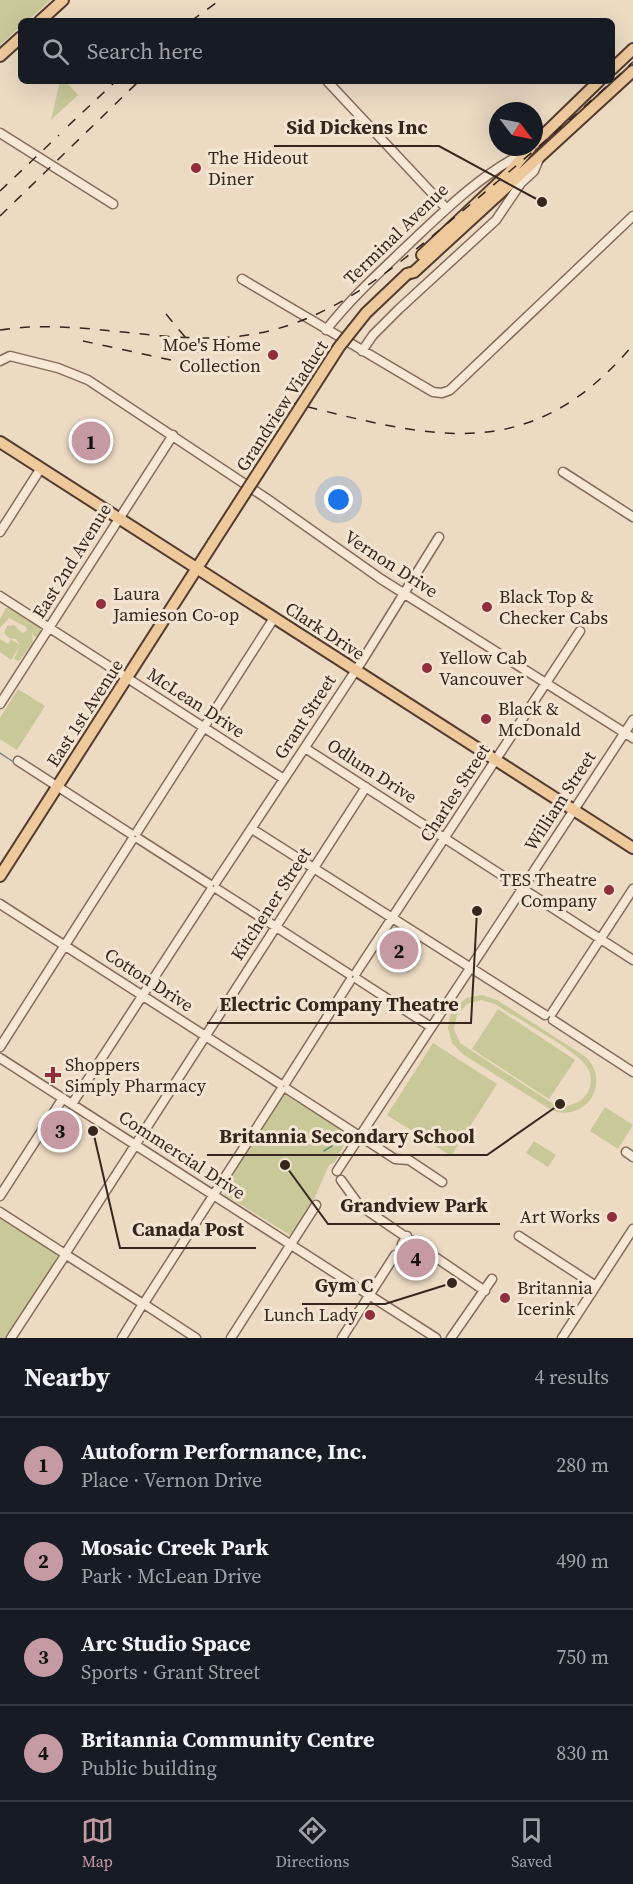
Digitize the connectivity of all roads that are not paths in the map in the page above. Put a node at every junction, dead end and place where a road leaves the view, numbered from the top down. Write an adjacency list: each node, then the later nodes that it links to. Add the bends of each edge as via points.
1 (63, 0): 2 (main road)
2 (43, 18)
3 (18, 41): 5 (main road)
4 (633, 50): 6 (main road)
5 (0, 56)
6 (615, 66)
7 (633, 71): 14 (main road, Terminal Avenue)
8 (330, 84): 18 (street)
9 (596, 84): 11 (main road, Terminal Avenue)
10 (0, 134): 17 (street)
11 (543, 136)
12 (519, 156): 15 (street, Terminal Avenue)
13 (524, 156): 16 (main road, Terminal Avenue)
14 (539, 158): 16 (main road, Terminal Avenue); 20 (street, Terminal Avenue, via 534,171 520,183 496,220)
15 (480, 181): 16 (street); 18 (street, Terminal Avenue)
16 (494, 193): 20 (street, via 499,208); 21 (main road, Terminal Avenue)
17 (113, 204)
18 (445, 207): 23 (street, Terminal Avenue)
19 (633, 216): 24 (street, via 457,384 442,393 433,392)
20 (485, 227): 24 (street, Terminal Avenue, via 373,335)
21 (407, 274): 34 (main road, Grandview Viaduct, bridge, via 366,313 339,347)
22 (242, 279): 23 (street)
23 (326, 330): 24 (street)
24 (362, 351)
25 (2, 359): 26 (street, Vernon Drive, via 58,368 88,380)
26 (173, 435): 31 (street, East 2nd Avenue); 35 (street, Vernon Drive)
27 (0, 442): 28 (main road, Clark Drive)
28 (41, 468): 31 (main road, Clark Drive); 32 (street)
29 (562, 472): 30 (street)
30 (633, 517)
31 (119, 518): 34 (main road, Clark Drive); 38 (street, East 2nd Avenue)
32 (0, 532)
33 (439, 537): 35 (street, Grant Street)
34 (197, 567): 37 (main road, Clark Drive); 41 (main road, East 1st Avenue)
35 (404, 593): 40 (street, Grant Street); 42 (street, Vernon Drive)
36 (0, 596): 38 (street, McLean Drive)
37 (274, 618): 40 (main road, Clark Drive); 45 (street)
38 (50, 627): 41 (street, McLean Drive); 43 (street, East 2nd Avenue)
39 (580, 631): 42 (street, Charles Street)
40 (356, 670): 48 (street, Grant Street); 49 (main road, Clark Drive)
41 (127, 678): 45 (street, McLean Drive); 52 (main road, East 1st Avenue)
42 (547, 683): 46 (street, Vernon Drive); 49 (street, Charles Street)
43 (0, 704)
44 (633, 720): 46 (street, William Street)
45 (205, 728): 51 (street, McLean Drive); 56 (street)
46 (624, 733): 47 (street, Vernon Drive); 54 (street, William Street)
47 (633, 738)
48 (305, 748): 51 (street, Grant Street); 53 (street, Odlum Drive)
49 (496, 760): 54 (main road, Clark Drive); 57 (street, Charles Street)
50 (18, 761): 52 (street)
51 (284, 779): 55 (street, Grant Street)
52 (57, 786): 56 (street); 60 (main road, East 1st Avenue)
53 (366, 787): 57 (street, Odlum Drive); 59 (street, Kitchener Street)
54 (574, 810): 58 (main road, Clark Drive); 62 (street, William Street)
55 (252, 829): 59 (street); 61 (street, Grant Street)
56 (135, 836): 61 (street); 68 (street)
57 (445, 838): 62 (street, Odlum Drive); 65 (street, Charles Street)
58 (633, 848)
59 (314, 868): 65 (street); 66 (street, Kitchener Street)
60 (0, 876)
61 (213, 886): 66 (street); 72 (street, Grant Street)
62 (523, 889): 67 (street, Odlum Drive); 70 (street, William Street)
63 (633, 889): 67 (street)
64 (0, 904): 68 (street, Cotton Drive)
65 (392, 918): 70 (street); 71 (street, Charles Street)
66 (275, 927): 71 (street); 75 (street, Kitchener Street)
67 (600, 939): 69 (street, Odlum Drive); 73 (street)
68 (65, 945): 72 (street, Cotton Drive); 76 (street)
69 (633, 960)
70 (470, 968): 73 (street); 74 (street, William Street)
71 (353, 977): 74 (street); 80 (street, Charles Street)
72 (143, 995): 75 (street, Cotton Drive); 82 (street, Grant Street)
73 (550, 1016): 79 (street)
74 (431, 1027): 83 (street, William Street)
75 (205, 1036): 80 (street, Cotton Drive); 84 (street, Kitchener Street)
76 (0, 1047)
77 (0, 1058): 81 (street, Commercial Drive)
78 (633, 1059): 79 (street)
79 (630, 1070)
80 (284, 1086): 83 (street, Cotton Drive); 86 (street, Charles Street)
81 (63, 1098): 82 (street, Commercial Drive); 87 (street)
82 (72, 1104): 84 (street, Commercial Drive)
83 (360, 1136): 85 (street, Cotton Drive, via 395,1159 410,1160); 93 (street, William Street, via 339,1175 359,1205)
84 (135, 1145): 86 (street, Commercial Drive); 94 (street, Kitchener Street)
85 (442, 1182)
86 (214, 1195): 92 (street, Commercial Drive); 99 (street, Charles Street)
87 (0, 1196)
88 (316, 1206): 92 (street)
89 (0, 1212): 94 (street)
90 (633, 1229): 96 (street)
91 (519, 1236): 96 (street)
92 (291, 1245): 98 (street, Commercial Drive); 103 (street)
93 (400, 1247): 97 (street, via 432,1253 434,1259); 98 (street)
94 (65, 1254): 99 (street); 100 (street, Kitchener Street)
95 (492, 1279): 97 (street)
96 (596, 1286): 107 (street)
97 (484, 1291): 106 (street)
98 (369, 1295): 104 (street); 105 (street, Commercial Drive)
99 (144, 1304): 101 (street, Charles Street); 102 (street)
100 (11, 1338)
101 (122, 1338)
102 (196, 1338)
103 (231, 1338)
104 (342, 1338)
105 (436, 1338)
106 (451, 1338)
107 (562, 1338)

